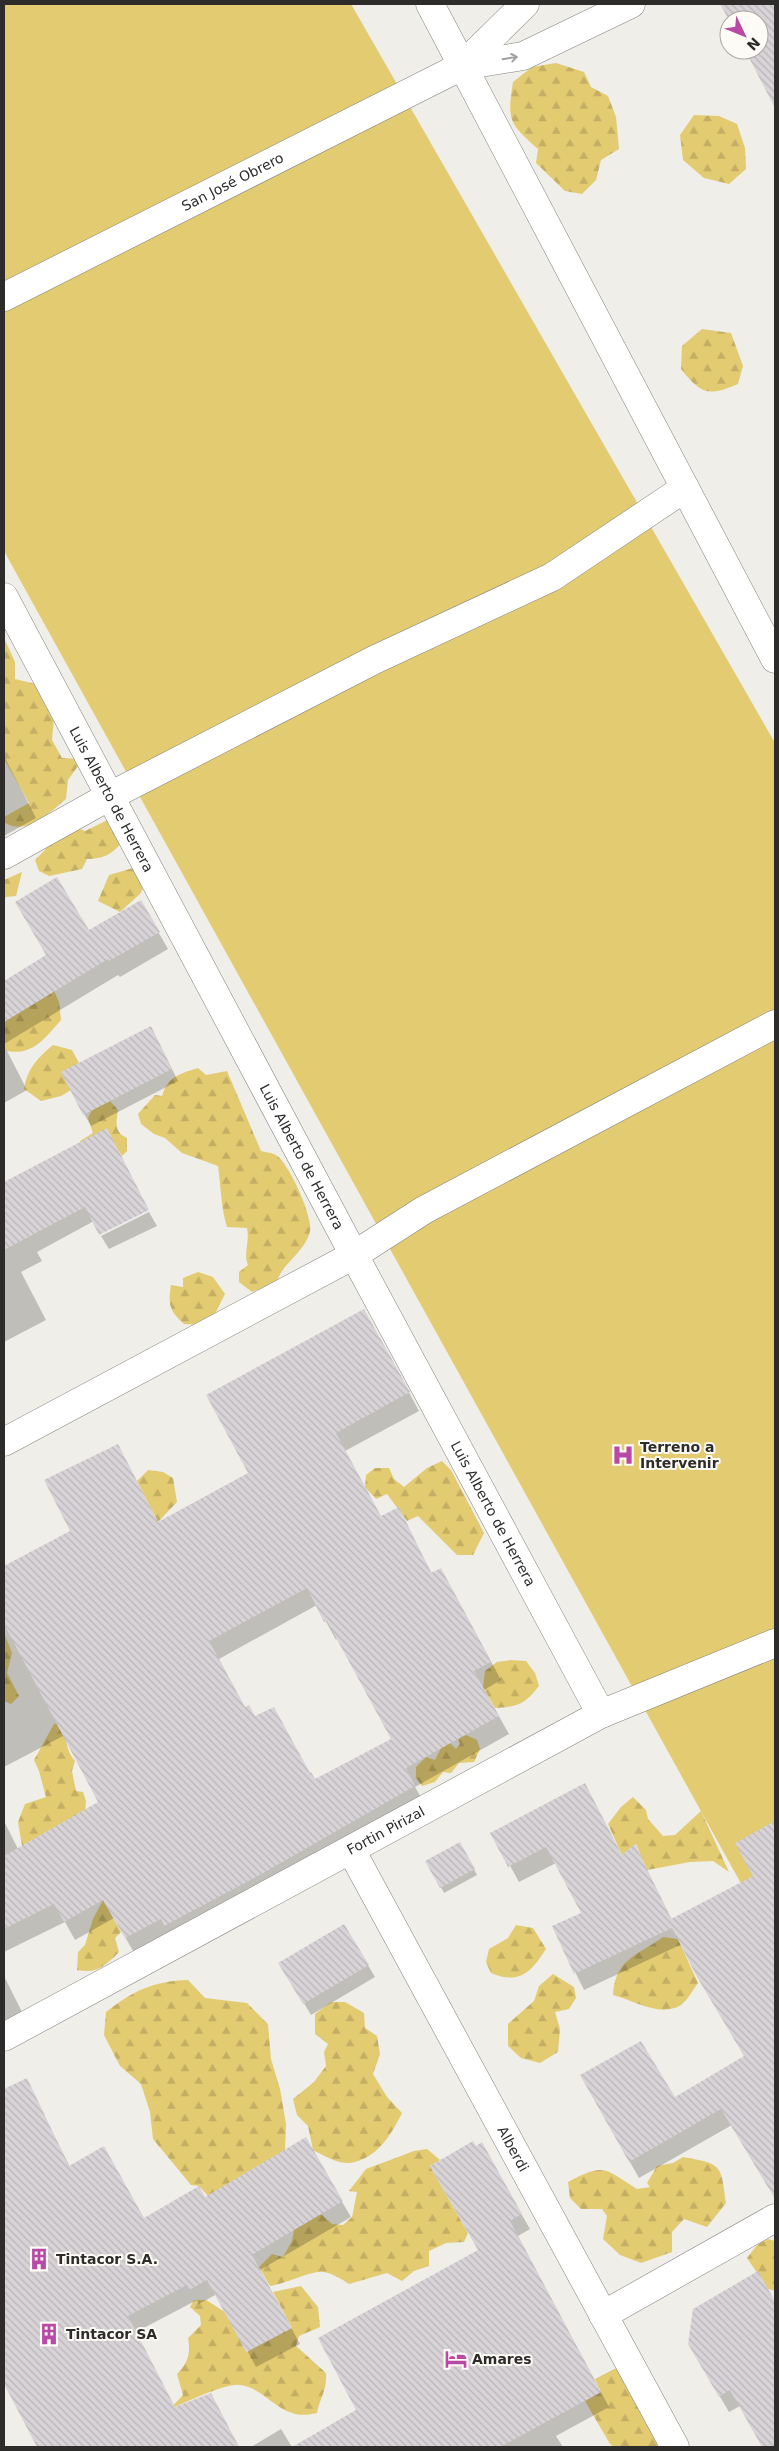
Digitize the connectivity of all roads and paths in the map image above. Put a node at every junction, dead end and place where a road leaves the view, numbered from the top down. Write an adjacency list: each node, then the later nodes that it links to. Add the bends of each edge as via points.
1 (430, 4): 4 (street)
2 (525, 4): 4 (street, San José Obrero)
3 (631, 4): 4 (street, San José Obrero, one-way to 3, via 523,56)
4 (462, 66): 5 (street, San José Obrero); 6 (street)
5 (4, 297)
6 (685, 488): 8 (street); 9 (street, via 552,577 374,660)
7 (4, 597): 9 (street, Luis Alberto de Herrera)
8 (775, 659)
9 (110, 796): 10 (street); 12 (street, Luis Alberto de Herrera)
10 (4, 855)
11 (775, 1024): 12 (street, via 424,1210)
12 (354, 1255): 13 (street); 15 (street, Luis Alberto de Herrera)
13 (4, 1442)
14 (775, 1643): 15 (street, Fortin Pirizal)
15 (601, 1714): 16 (street, Fortin Pirizal)
16 (351, 1850): 17 (street, Fortin Pirizal); 19 (street, Alberdi)
17 (4, 2037)
18 (775, 2218): 19 (street)
19 (603, 2314): 20 (street, Alberdi)
20 (675, 2447)

